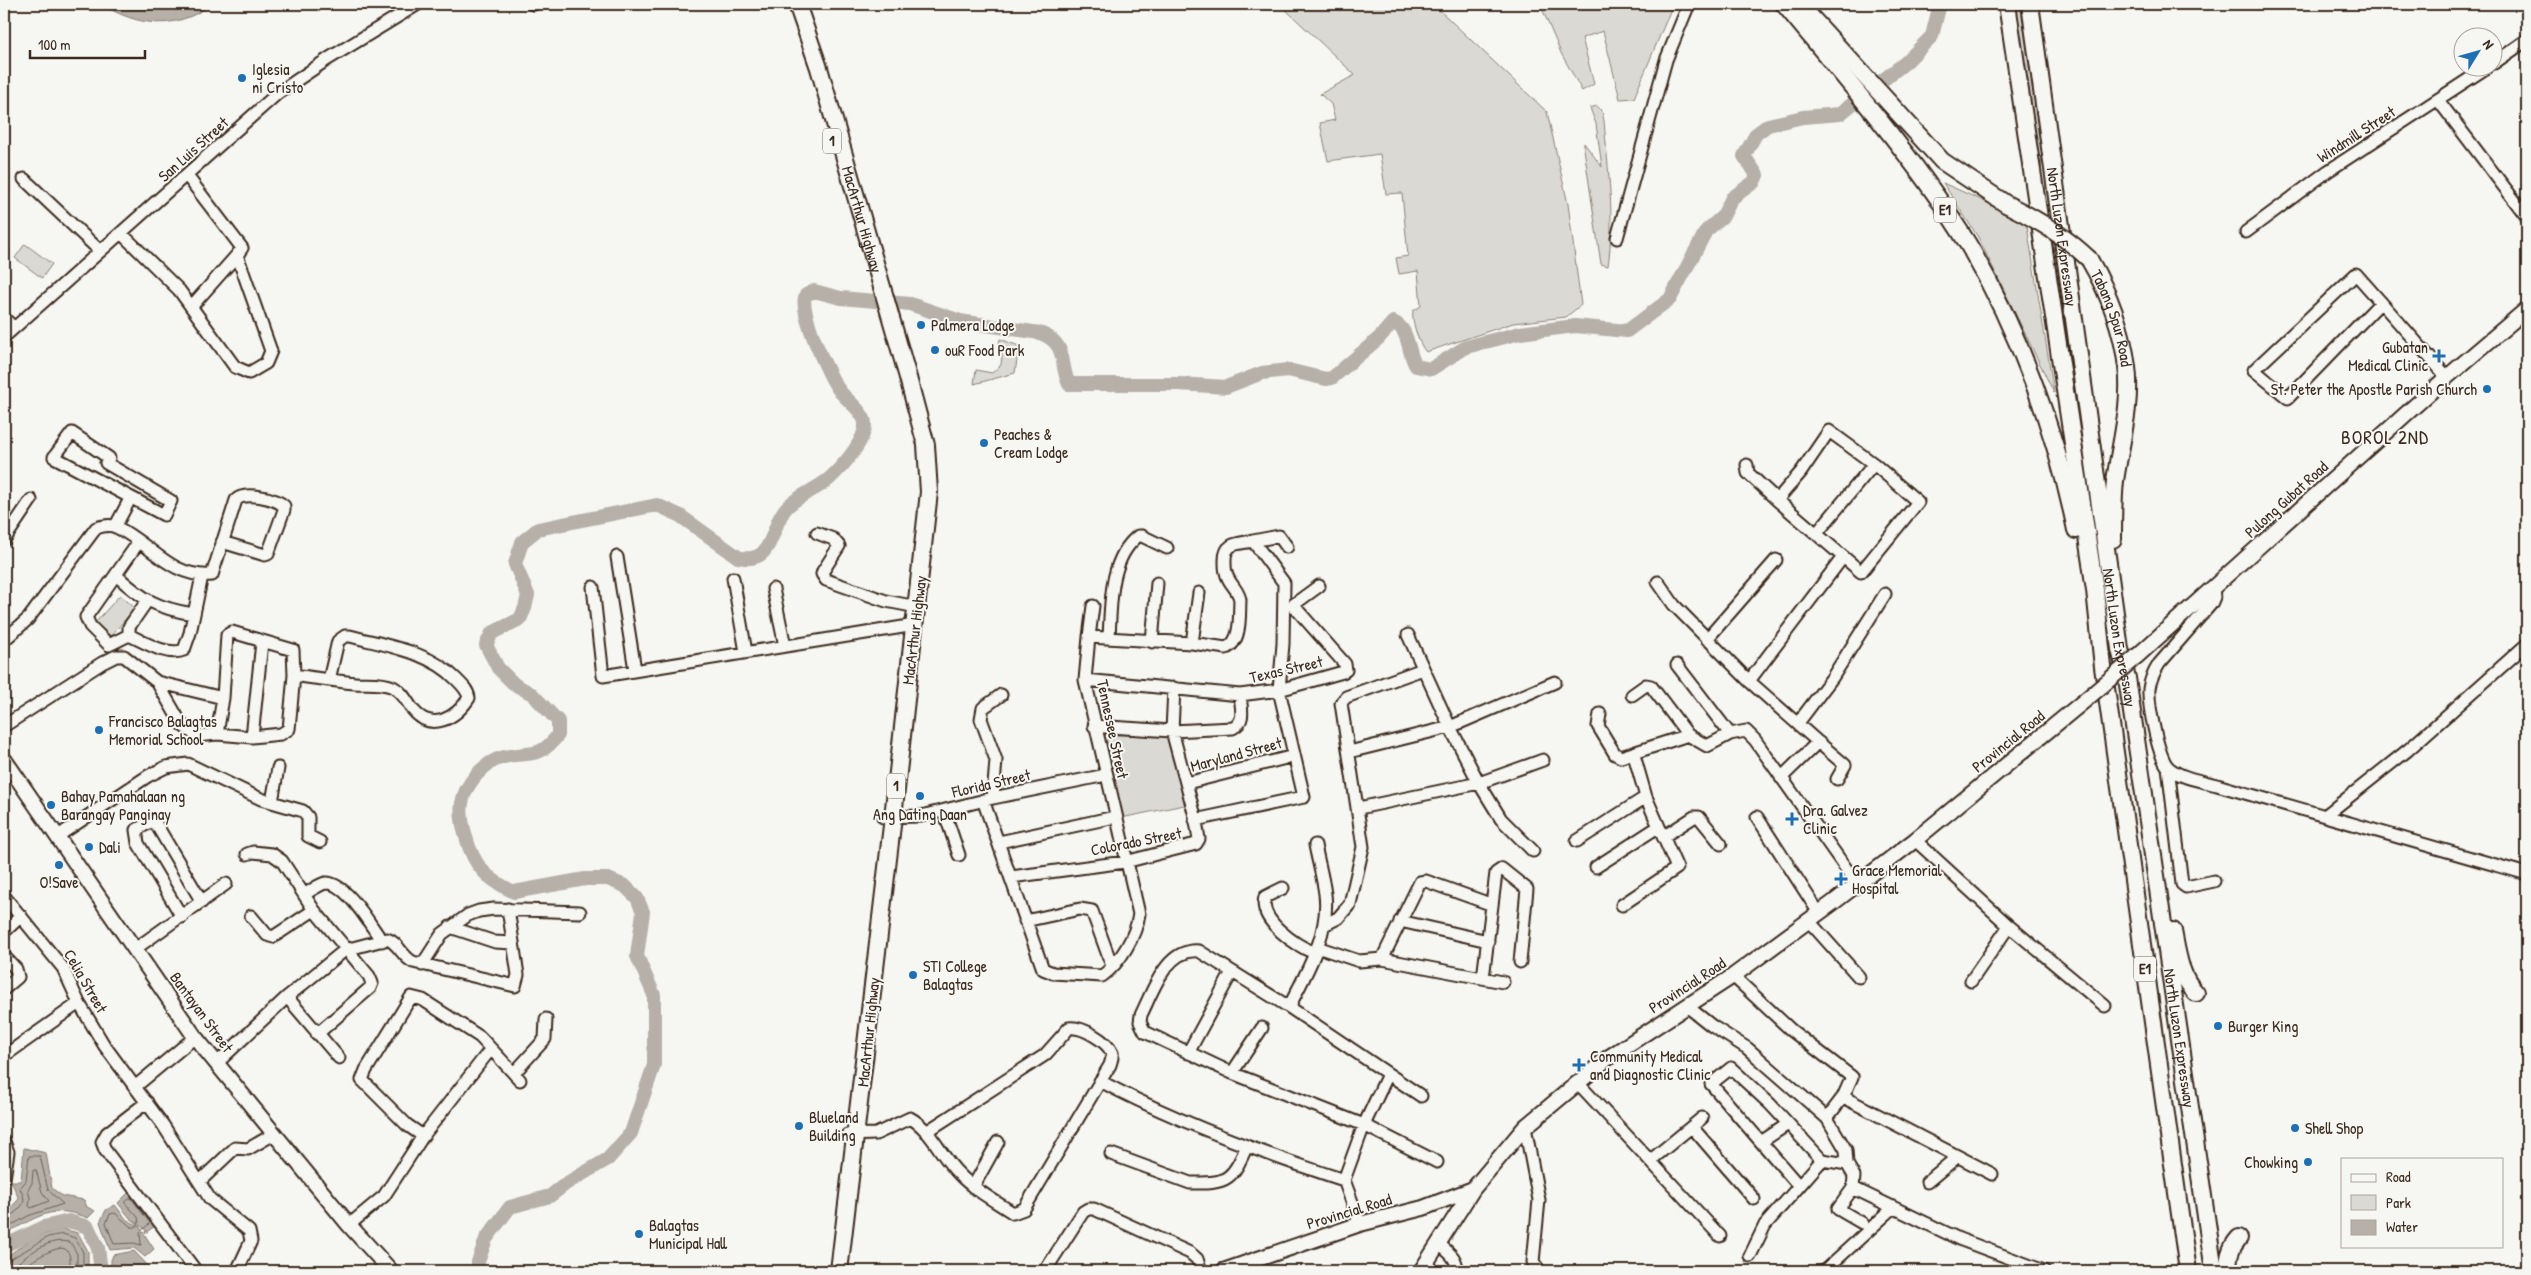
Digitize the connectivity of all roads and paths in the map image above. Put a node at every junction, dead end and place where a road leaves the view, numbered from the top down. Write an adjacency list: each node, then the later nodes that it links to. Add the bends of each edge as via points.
1 (418, 4): 15 (street, San Luis Street, via 278,93)
2 (788, 4): 25 (highway, MacArthur Highway / 1, via 814,76)
3 (797, 4): 25 (highway, MacArthur Highway / 1, via 819,68)
4 (1690, 4): 22 (street, via 1666,60)
5 (1784, 4): 81 (highway, E1, via 1923,177 1968,245 2001,309 2035,386 2054,446 2074,518)
6 (1799, 4): 85 (highway, Tabang Spur Road / E1, bridge, via 1942,161 2068,240 2089,259 2107,290 2127,368 2123,432 2115,483 2113,541)
7 (1995, 4): 18 (highway)
8 (2007, 4): 18 (highway, North Luzon Expressway / E1)
9 (2030, 4): 16 (highway, North Luzon Expressway / E1)
10 (2039, 4): 16 (highway)
11 (2527, 40): 12 (street)
12 (2504, 55)
13 (2471, 78): 14 (street, Windmill Street)
14 (2438, 100): 19 (street); 20 (street, Windmill Street, via 2328,170)
15 (187, 176): 21 (street, San Luis Street); 24 (street, via 242,248)
16 (2055, 177): 85 (highway, North Luzon Expressway / E1, via 2120,649)
17 (24, 179): 23 (street)
18 (2035, 185): 81 (highway, North Luzon Expressway / E1, via 2095,590)
19 (2527, 217)
20 (2246, 232)
21 (121, 233): 23 (street, San Luis Street); 27 (street, via 179,290)
22 (1618, 238)
23 (100, 250): 30 (street, San Luis Street)
24 (237, 255): 27 (street); 27 (street, via 271,351 266,363 249,373 235,367)
25 (874, 278): 64 (highway, MacArthur Highway / 1, via 920,420 929,466 928,510)
26 (2381, 302): 26 (street, via 2288,398 2254,370 2356,274); 32 (street)
27 (191, 307)
28 (2527, 309): 32 (main road, Pulong Gubat Road)
29 (4, 318): 30 (street)
30 (12, 328): 31 (street, San Luis Street)
31 (4, 337)
32 (2447, 377): 57 (main road, Pulong Gubat Road)
33 (1874, 464): 37 (street, via 1829,431); 40 (street); 48 (street, via 1918,502 1861,572)
34 (1748, 465): 37 (street, via 1748,473)
35 (130, 499): 35 (street, via 54,457 72,433 109,458 106,463 171,501 164,515 132,496); 38 (street)
36 (31, 500): 41 (street)
37 (1777, 500): 40 (street)
38 (115, 527): 44 (street); 72 (street, via 96,528 28,619)
39 (817, 533): 64 (street, via 832,539 838,546 823,571 826,580)
40 (1817, 533): 48 (street)
41 (4, 540)
42 (1253, 541): 45 (street, via 1279,536); 62 (street, via 1283,579); 75 (street, via 1233,544 1225,551 1225,571 1240,595 1235,642 1226,648)
43 (222, 542): 43 (street, via 268,554 284,506 276,501 240,496); 51 (street, via 214,572)
44 (138, 543): 50 (street); 51 (street, via 166,564)
45 (1287, 547)
46 (1168, 548): 70 (street, via 1142,536 1127,547 1114,580)
47 (617, 557): 83 (street)
48 (1843, 557): 90 (street)
49 (1776, 560): 71 (street)
50 (116, 575): 61 (street); 67 (street, via 87,613 86,620 109,645)
51 (202, 576): 65 (street)
52 (733, 578): 78 (street)
53 (1658, 582): 71 (street, via 1674,605)
54 (1157, 583): 74 (street)
55 (1319, 586): 62 (street)
56 (593, 587): 83 (street, via 603,676)
57 (2212, 588): 79 (main road, Pulong Gubat Road); 114 (street, via 2214,597 2211,604 2152,674 2149,688 2151,713)
58 (772, 589): 77 (street)
59 (1199, 593): 75 (street)
60 (1886, 594): 98 (street, via 1832,678)
61 (147, 601): 65 (street, via 166,609); 67 (street, via 129,627)
62 (1288, 604): 92 (street); 92 (street, Texas Street, via 1345,664 1346,670)
63 (1093, 606): 69 (street, Tennessee Street)
64 (913, 607): 66 (highway, MacArthur Highway / 1)
65 (193, 614): 67 (street, via 188,644 178,652)
66 (910, 626): 77 (street); 127 (highway, MacArthur Highway / 1)
67 (129, 635)
68 (1408, 635): 82 (street)
69 (1089, 637): 70 (street); 87 (street, Tennessee Street)
70 (1109, 638): 74 (street)
71 (1707, 639): 90 (street)
72 (4, 640)
73 (262, 642): 84 (street, via 293,650); 96 (street, via 232,632 228,635); 106 (street)
74 (1152, 642): 75 (street)
75 (1192, 643)
76 (2527, 644): 126 (street, via 2408,750)
77 (784, 646): 78 (street)
78 (746, 652): 83 (street)
79 (2136, 657): 133 (main road, Provincial Road, bridge)
80 (1677, 665): 104 (street)
81 (2103, 667): 260 (highway, North Luzon Expressway / E1)
82 (1423, 669): 101 (street); 109 (street, via 1342,700)
83 (635, 670)
84 (294, 675): 86 (street); 106 (street, via 289,729 281,734)
85 (2127, 678): 107 (highway, North Luzon Expressway / E1)
86 (329, 680): 86 (street, via 338,641 341,637 350,636 436,661 463,686 468,698 449,717 440,722 429,722 420,718 404,695 393,687)
87 (1085, 680): 91 (street, Texas Street); 100 (street, Tennessee Street)
88 (157, 682): 96 (street); 99 (street, via 124,656 116,656); 103 (street, via 182,725 190,732 197,736)
89 (1555, 682): 101 (street)
90 (1749, 682): 98 (street)
91 (1174, 688): 94 (street, Texas Street); 102 (street, Colorado Street)
92 (1279, 690): 94 (street, Texas Street); 111 (street)
93 (1001, 694): 122 (street, via 983,708 982,719 996,760)
94 (1240, 695): 102 (street, via 1242,718 1233,728)
95 (1632, 695): 105 (street, via 1651,686)
96 (223, 698): 103 (street)
97 (1600, 714): 110 (street, via 1598,726 1615,754 1621,757)
98 (1798, 723): 108 (street)
99 (4, 726)
100 (1094, 726): 102 (street); 116 (street, Tennessee Street)
101 (1450, 727): 109 (street); 120 (street)
102 (1172, 731): 119 (street, Colorado Street)
103 (217, 734): 106 (street)
104 (1730, 734): 105 (street, via 1707,746); 117 (street, via 1746,732)
105 (1688, 735): 110 (street)
106 (252, 737)
107 (2136, 741): 186 (highway, via 2176,945 2187,983); 261 (highway, North Luzon Expressway / E1)
108 (1818, 742): 117 (street); 118 (street, via 1845,765)
109 (1349, 752): 124 (street)
110 (1634, 755): 121 (street)
111 (1294, 756): 119 (street, Maryland Street); 130 (street, via 1304,797)
112 (4, 759): 132 (main road, Bantayan Street)
113 (1543, 760): 120 (street)
114 (2168, 767): 126 (street, via 2198,779); 146 (street, via 2182,884 2188,886)
115 (278, 768): 123 (street)
116 (1106, 775): 122 (street, Florida Street); 128 (street, Tennessee Street)
117 (1780, 778): 148 (street)
118 (1837, 779)
119 (1187, 783): 130 (street, Colorado Street)
120 (1478, 783): 124 (street); 139 (street, via 1501,819)
121 (1646, 797): 131 (street); 134 (street)
122 (988, 799): 125 (street, Florida Street); 136 (street)
123 (272, 802): 132 (street, via 188,764 166,767 129,787); 135 (street, via 303,810 308,816 308,836)
124 (1359, 808): 164 (street, via 1364,847 1350,904 1338,918)
125 (944, 811): 127 (street, Florida Street, via 921,816); 141 (street)
126 (2326, 815): 144 (street)
127 (888, 817): 217 (highway, MacArthur Highway / 1)
128 (1115, 817): 136 (street); 142 (street, Tennessee Street)
129 (1756, 817): 161 (street)
130 (1195, 820): 142 (street, Colorado Street, via 1199,839 1196,844)
131 (1661, 832): 137 (street, via 1699,817); 143 (street); 154 (street, via 1677,868)
132 (58, 836): 171 (main road, Bantayan Street)
133 (1915, 840): 148 (main road, Provincial Road); 165 (street)
134 (1577, 841)
135 (320, 842)
136 (999, 842): 145 (street)
137 (1721, 844)
138 (1315, 845): 164 (street, via 1326,896)
139 (1534, 851)
140 (247, 854): 150 (street, via 275,855)
141 (960, 855)
142 (1125, 862): 145 (street, Colorado Street); 178 (street, Tennessee Street, via 1138,914 1137,926)
143 (1596, 867)
144 (2527, 874)
145 (1011, 877): 162 (street)
146 (2214, 881)
147 (226, 884): 152 (street)
148 (1857, 884): 161 (main road, Provincial Road)
149 (1282, 888): 173 (street, via 1265,897 1265,910 1291,941)
150 (305, 894): 156 (street); 168 (street, via 321,885 335,885 346,892)
151 (4, 896): 158 (street, Celia Street)
152 (202, 902): 160 (street); 160 (street, via 156,824 152,821 136,830 138,843)
153 (1490, 904): 163 (street, via 1426,881 1420,882); 169 (street); 176 (street, via 1496,874 1502,868 1527,889)
154 (1622, 905)
155 (508, 909): 157 (street); 166 (street, via 479,911); 170 (street)
156 (314, 910): 159 (street, via 274,937 267,935); 172 (street)
157 (580, 912)
158 (21, 916): 167 (street); 188 (street, Celia Street, via 64,968)
159 (251, 916)
160 (182, 917): 171 (street)
161 (1814, 917): 180 (main road, Provincial Road); 182 (street)
162 (1025, 921): 178 (street, via 1046,971 1097,977); 178 (street, via 1080,909 1092,911)
163 (1400, 921): 169 (street); 175 (street)
164 (1324, 925): 173 (street)
165 (2009, 926): 183 (street); 189 (street)
166 (450, 927): 170 (street, via 494,942); 177 (street)
167 (4, 932)
168 (382, 941): 172 (street); 177 (street, via 390,940 408,960)
169 (1488, 942): 181 (street)
170 (512, 943): 177 (street, via 518,975 515,986)
171 (135, 949): 195 (main road, Bantayan Street)
172 (345, 950): 187 (street); 194 (street, via 372,983)
173 (1316, 950): 175 (street, via 1359,961); 190 (street)
174 (4, 956): 185 (street, via 18,976)
175 (1382, 959): 181 (street)
176 (1520, 962)
177 (422, 965)
178 (1112, 966)
179 (1232, 972): 190 (street); 197 (street); 197 (street, via 1199,951 1190,950 1177,956 1157,982 1142,1015 1142,1028)
180 (1733, 976): 191 (main road, Provincial Road); 207 (street, via 1791,1030 1852,1077)
181 (1483, 978): 184 (street)
182 (1859, 978)
183 (1970, 981)
184 (1503, 982)
185 (4, 989)
186 (2196, 993)
187 (286, 997): 194 (street); 200 (street)
188 (80, 1004): 198 (street); 205 (street, Celia Street, via 104,1045)
189 (2105, 1006)
190 (1289, 1007): 202 (street)
191 (1688, 1007): 204 (main road, Provincial Road, via 1635,1038); 210 (street, via 1747,1048)
192 (546, 1019): 196 (street, via 545,1039 518,1076)
193 (1262, 1028): 201 (street)
194 (317, 1034): 199 (street)
195 (195, 1037): 200 (main road, Bantayan Street); 205 (street)
196 (490, 1050): 218 (street); 218 (street, via 480,1037 423,1000 411,997 408,1000 362,1080 406,1125)
197 (1188, 1053): 201 (street)
198 (7, 1054)
199 (339, 1058)
200 (217, 1063): 216 (main road, Bantayan Street)
201 (1232, 1073): 212 (street)
202 (1388, 1074): 206 (street); 212 (street)
203 (1100, 1081): 215 (street, via 1110,1065 1111,1052 1094,1036 1075,1027 1069,1028 1045,1055); 221 (street, via 1137,1101); 235 (street, via 1024,1209 1013,1213)
204 (1577, 1082): 213 (main road, Provincial Road); 225 (street)
205 (136, 1086): 208 (street, Celia Street)
206 (1421, 1096)
207 (1842, 1097): 210 (street); 224 (street)
208 (147, 1102): 232 (street, Celia Street); 247 (street, via 106,1133 102,1142)
209 (1702, 1118): 214 (street)
210 (1827, 1118): 228 (street, via 1846,1150)
211 (1788, 1124): 220 (street); 220 (street, via 1731,1068 1711,1084); 226 (street)
212 (1364, 1125): 227 (street); 231 (street)
213 (1525, 1127): 237 (main road, Provincial Road); 257 (street, via 1538,1191 1533,1262)
214 (1692, 1127): 225 (street); 238 (street)
215 (926, 1132): 217 (street, via 910,1118 876,1134); 235 (street, via 942,1156)
216 (274, 1134): 232 (street, via 248,1149 235,1148); 242 (main road, Bantayan Street)
217 (851, 1135): 250 (highway, MacArthur Highway / 1); 251 (highway, MacArthur Highway / 1)
218 (422, 1136): 242 (street, via 384,1196)
219 (998, 1142): 235 (street)
220 (1761, 1142): 234 (street)
221 (1247, 1146): 223 (street, via 1232,1175 1219,1181 1200,1183 1190,1183); 231 (street)
222 (5, 1149): 230 (street)
223 (1111, 1154)
224 (1957, 1157): 229 (street); 233 (street)
225 (1651, 1160): 243 (street)
226 (1822, 1160): 228 (street); 234 (street)
227 (1437, 1162)
228 (1847, 1164): 236 (street, via 1854,1176)
229 (1992, 1174)
230 (4, 1179)
231 (1344, 1180): 241 (street)
232 (199, 1182): 248 (street, Celia Street, via 210,1199 252,1236)
233 (1926, 1182)
234 (1799, 1186): 246 (street, via 1765,1225)
235 (973, 1187)
236 (1852, 1188): 239 (street); 240 (street, via 1838,1209)
237 (1472, 1189): 241 (main road, Provincial Road, via 1423,1208); 245 (main road)
238 (1754, 1199)
239 (1892, 1208): 258 (street); 259 (street, via 1959,1239)
240 (1862, 1223)
241 (1360, 1224): 254 (main road, Provincial Road)
242 (348, 1225): 249 (main road, Bantayan Street)
243 (1720, 1236)
244 (2239, 1238): 262 (highway, via 2228,1256)
245 (1439, 1244): 255 (main road); 256 (street, via 1454,1257)
246 (1750, 1256)
247 (196, 1271)
248 (237, 1271)
249 (391, 1271)
250 (830, 1271)
251 (839, 1271)
252 (1045, 1271): 253 (street, via 1083,1212 1094,1209 1190,1253 1197,1259)
253 (1201, 1271)
254 (1223, 1271)
255 (1421, 1271)
256 (1457, 1271)
257 (1540, 1271)
258 (1824, 1271)
259 (2044, 1271)
260 (2188, 1271)
261 (2214, 1271)
262 (2228, 1271)

